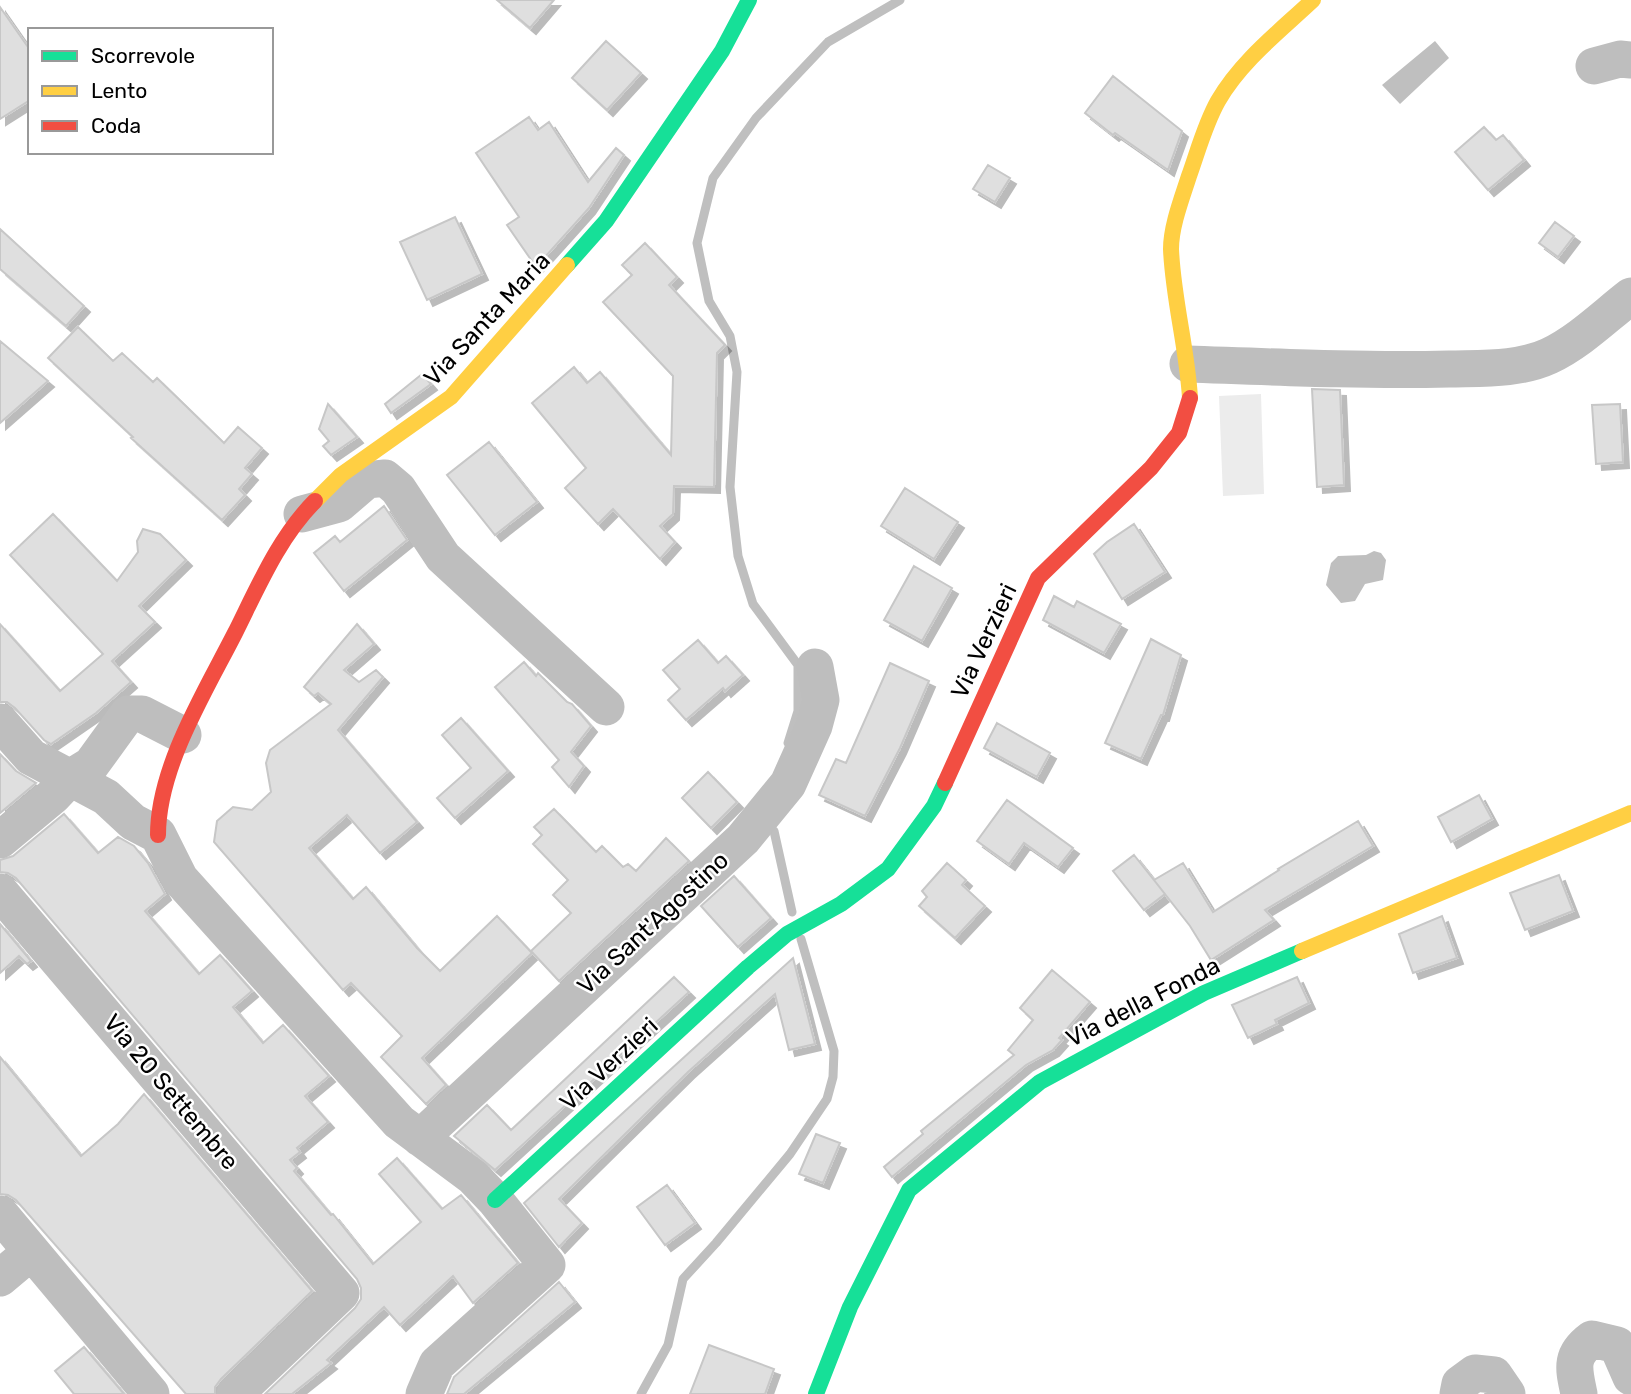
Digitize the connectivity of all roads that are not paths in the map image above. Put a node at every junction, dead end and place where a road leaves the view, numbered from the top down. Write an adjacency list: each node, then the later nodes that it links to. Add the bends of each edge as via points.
1 (750, 0): 7 (street, Via Santa Maria, via 722,51 606,221 451,397 341,475)
2 (1313, 0): 6 (street, Via Verzieri, via 1246,63 1219,100 1181,200 1171,245)
3 (1631, 60): 4 (street)
4 (1594, 66)
5 (1631, 296): 6 (street, via 1584,334 1525,364 1408,370)
6 (1188, 364): 18 (street, Via Verzieri, via 1190,399 1179,433 1151,468 1038,578 934,806 888,869 841,904 787,934)
7 (302, 514): 9 (street, via 340,504 367,480 385,478 398,489 443,557); 11 (street, Via Santa Maria, via 278,549)
8 (815, 667): 17 (street, Via Sant'Agostino, via 821,700 814,726 788,784 743,839)
9 (606, 707)
10 (0, 722): 12 (street, via 31,757)
11 (183, 735): 12 (street, via 142,714 128,714 91,765); 14 (street, Via Santa Maria, via 158,810)
12 (70, 778): 14 (street, via 106,797 133,822); 15 (street)
13 (1631, 813): 26 (street, Via della Fonda, via 1204,993 1040,1082 909,1190 850,1307)
14 (158, 835): 17 (street, via 180,879 399,1122)
15 (0, 840)
16 (0, 892): 24 (street, Via 20 Settembre, via 341,1293)
17 (420, 1138): 18 (street, via 473,1177)
18 (495, 1200): 25 (street, via 547,1265 437,1364)
19 (0, 1214): 20 (street)
20 (31, 1252): 21 (street); 23 (street)
21 (0, 1278)
22 (1631, 1377): 29 (street, via 1617,1345 1592,1339 1580,1348 1574,1365)
23 (151, 1394)
24 (235, 1394)
25 (424, 1394)
26 (816, 1394)
27 (1458, 1394): 28 (street, via 1460,1384 1475,1373 1494,1375)
28 (1507, 1394)
29 (1579, 1394)

